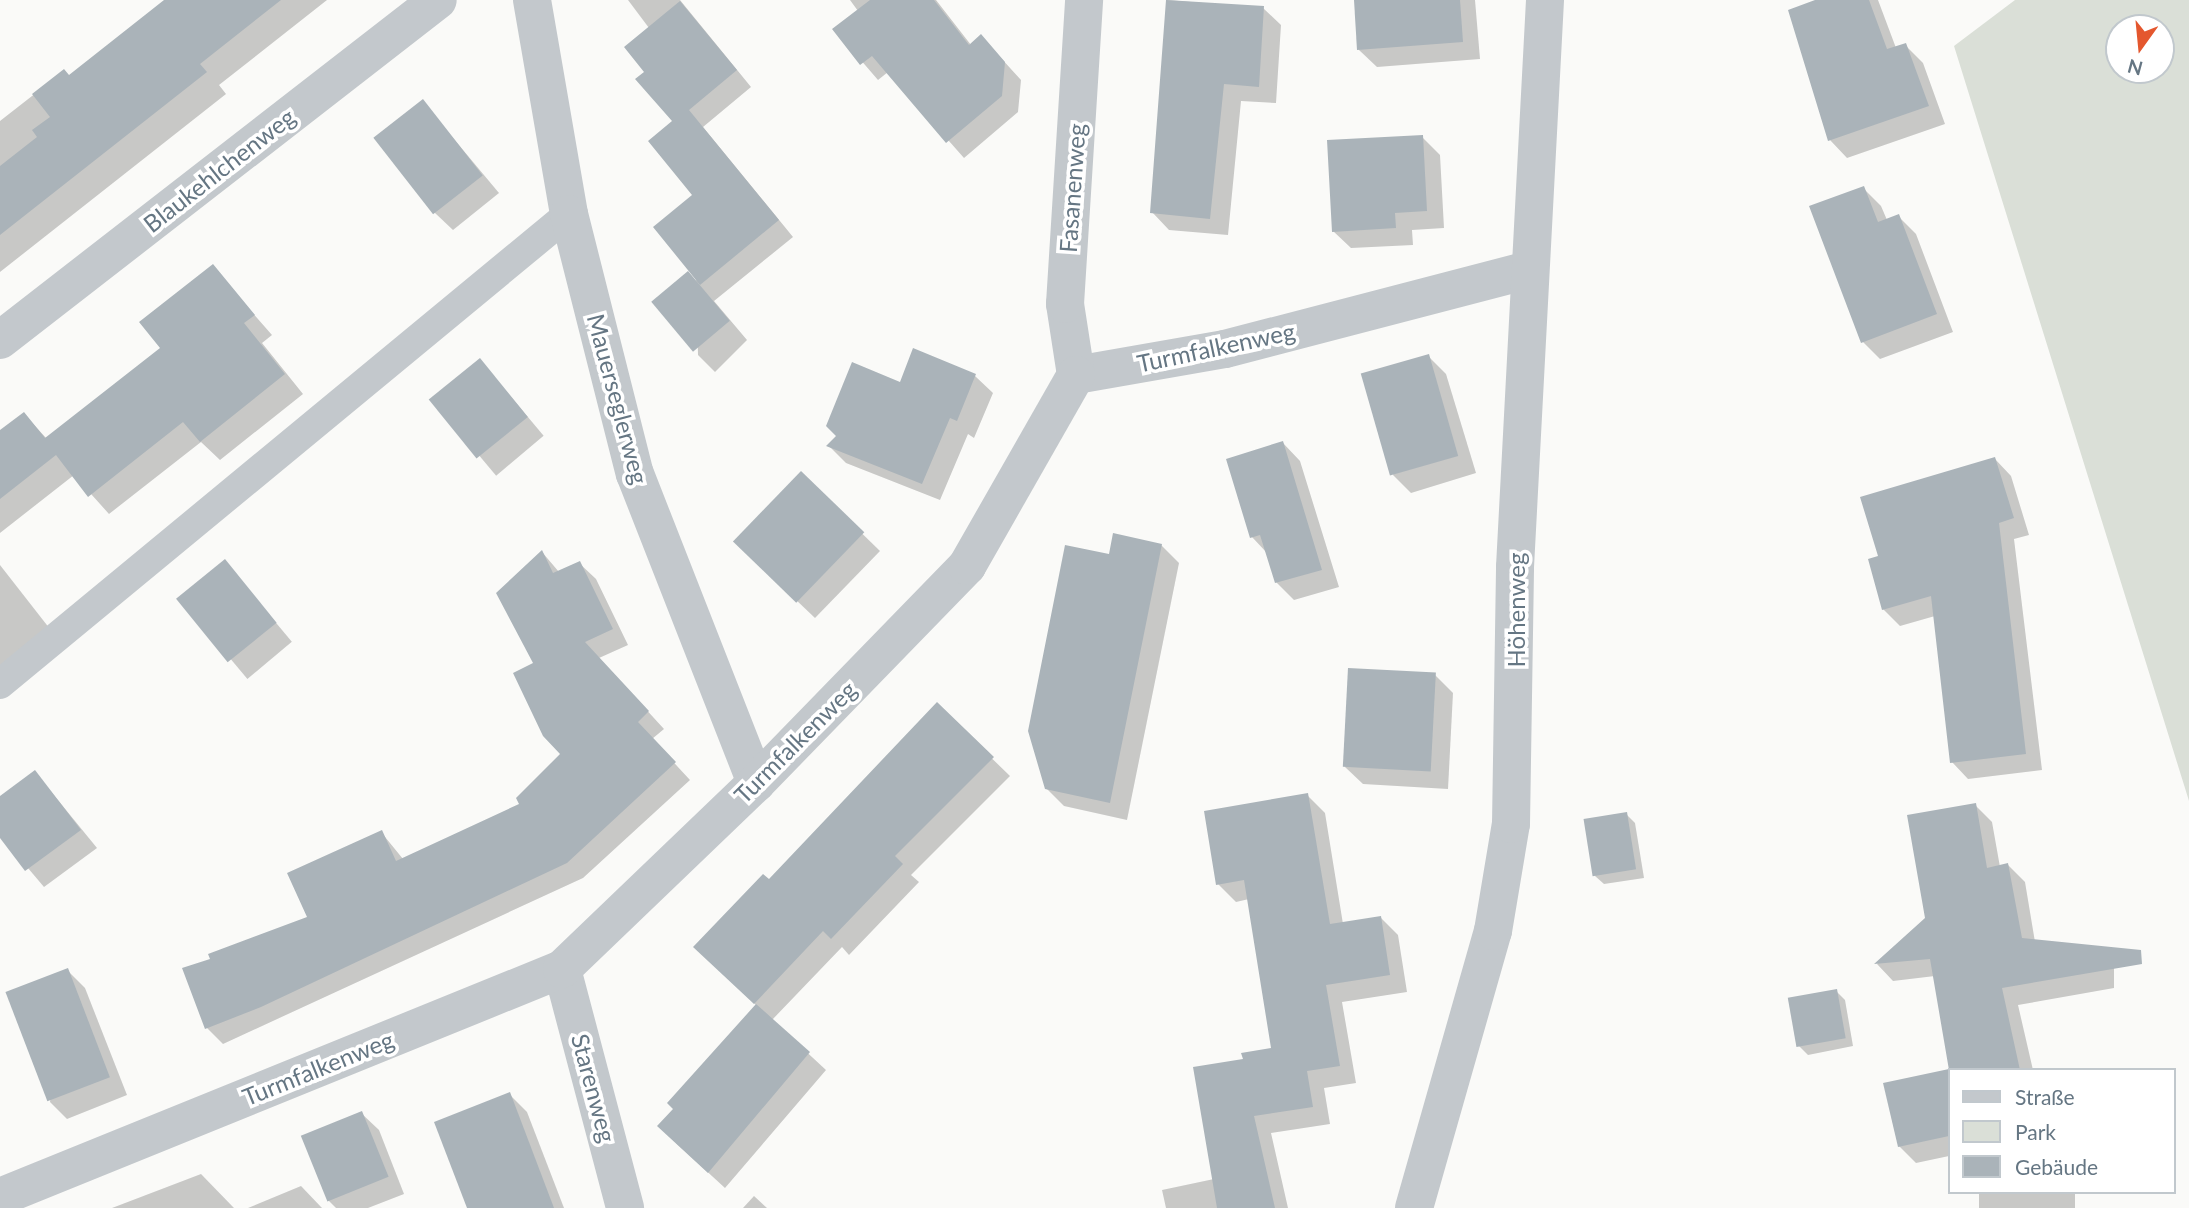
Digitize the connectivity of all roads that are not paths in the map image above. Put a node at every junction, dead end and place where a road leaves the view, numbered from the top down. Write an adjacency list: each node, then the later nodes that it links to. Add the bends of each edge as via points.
1 (438, 0): 7 (street, Blaukehlchenweg)
2 (532, 0): 5 (street, Mauerseglerweg)
3 (1084, 0): 8 (street, Fasanenweg, via 1065,304)
4 (1545, 0): 6 (street, Höhenweg)
5 (569, 214): 9 (lane); 10 (street, Mauerseglerweg, via 635,474)
6 (1529, 270): 8 (street, Turmfalkenweg, via 1225,349); 14 (street, Höhenweg, via 1515,567 1511,824 1493,931)
7 (0, 340)
8 (1076, 375): 10 (street, Turmfalkenweg, via 967,566)
9 (0, 684)
10 (756, 783): 11 (street, Turmfalkenweg)
11 (562, 969): 12 (street, Turmfalkenweg); 13 (street, Starenweg)
12 (0, 1197)
13 (625, 1208)
14 (1414, 1208)

